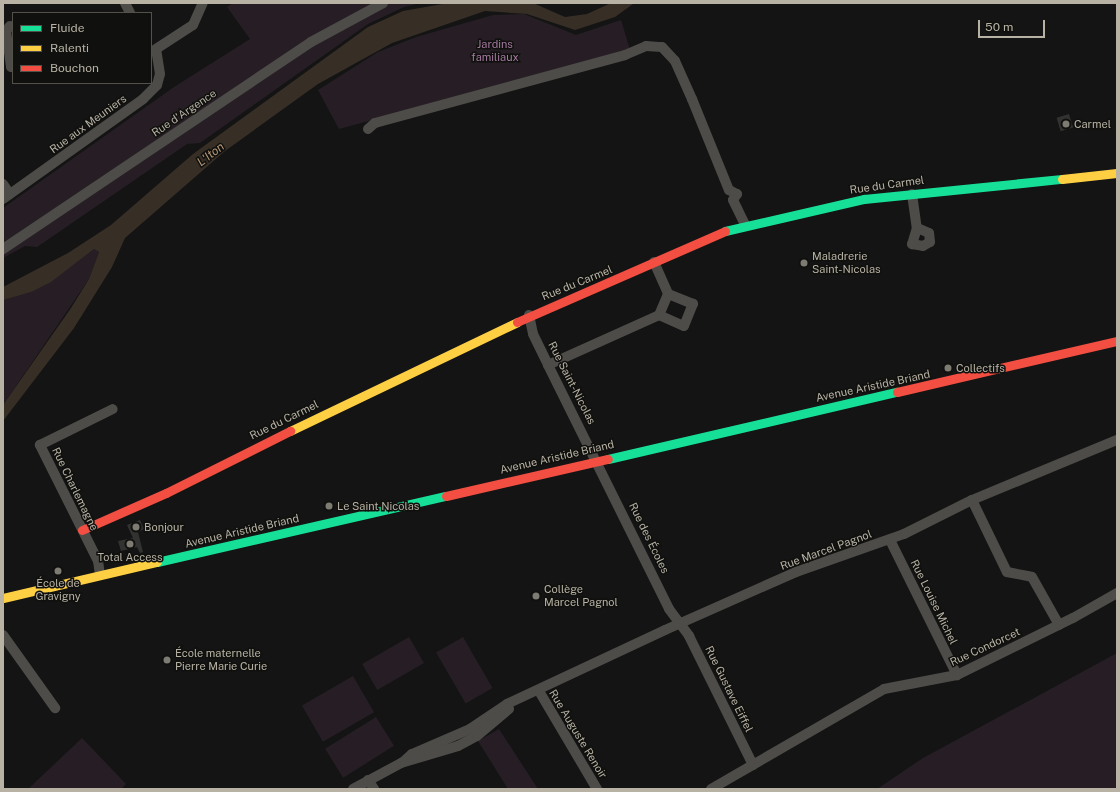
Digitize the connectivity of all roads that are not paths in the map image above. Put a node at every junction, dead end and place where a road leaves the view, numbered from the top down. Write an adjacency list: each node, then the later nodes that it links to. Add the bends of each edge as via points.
1 (125, 3): 4 (street)
2 (203, 3): 6 (street, Rue aux Meuniers, via 193,25)
3 (383, 3): 15 (street, Rue d'Argence, via 311,42)
4 (130, 12)
5 (10, 26): 7 (street, via 6,31)
6 (153, 46): 12 (street, Rue aux Meuniers, via 160,74 157,85 143,99)
7 (9, 69)
8 (368, 129): 13 (street, via 375,123 625,55 646,46 662,47 675,61 729,190 737,194 734,200)
9 (1117, 173): 11 (main road, Rue du Carmel)
10 (3, 184): 12 (street)
11 (912, 194): 13 (main road, Rue du Carmel, via 864,199); 14 (street)
12 (6, 196)
13 (745, 225): 16 (main road, Rue du Carmel, via 716,233)
14 (917, 228)
15 (3, 249)
16 (654, 262): 17 (street); 18 (main road, Rue du Carmel, via 552,308)
17 (668, 294): 19 (street); 19 (street, via 693,304 684,326)
18 (529, 315): 21 (street, Rue Saint-Nicolas, via 533,334); 26 (main road, Rue du Carmel, via 491,337 390,381 166,493)
19 (660, 315): 21 (street)
20 (1117, 341): 24 (main road, Avenue Aristide Briand)
21 (548, 365): 24 (street, Rue Saint-Nicolas)
22 (113, 409): 26 (street, Rue Charlemagne, via 40,445)
23 (1117, 440): 25 (street, Rue Marcel Pagnol)
24 (598, 461): 28 (main road, Avenue Aristide Briand); 31 (street, Rue des Écoles, via 669,609)
25 (972, 500): 27 (street, Rue Marcel Pagnol); 32 (street, via 1007,572 1032,577)
26 (82, 530): 28 (street, Rue Charlemagne, via 98,561)
27 (890, 540): 31 (street, Rue Marcel Pagnol, via 796,572); 34 (street, Rue Louise Michel)
28 (100, 575): 30 (main road, Avenue Aristide Briand)
29 (1117, 593): 32 (street, Rue Condorcet)
30 (3, 598)
31 (682, 623): 35 (street, Rue Marcel Pagnol); 37 (street, Rue Gustave Eiffel)
32 (1059, 625): 34 (street, Rue Condorcet)
33 (3, 635): 36 (street)
34 (957, 675): 37 (street, Rue Condorcet, via 884,689)
35 (539, 691): 38 (street, Rue Marcel Pagnol, via 508,704 451,738 412,754 403,762); 41 (street, Rue Auguste Renoir)
36 (55, 708)
37 (753, 765): 42 (street, Rue Condorcet)
38 (368, 780): 39 (street, Rue Marcel Pagnol); 40 (street)
39 (353, 789)
40 (374, 789)
41 (597, 789)
42 (711, 789)

